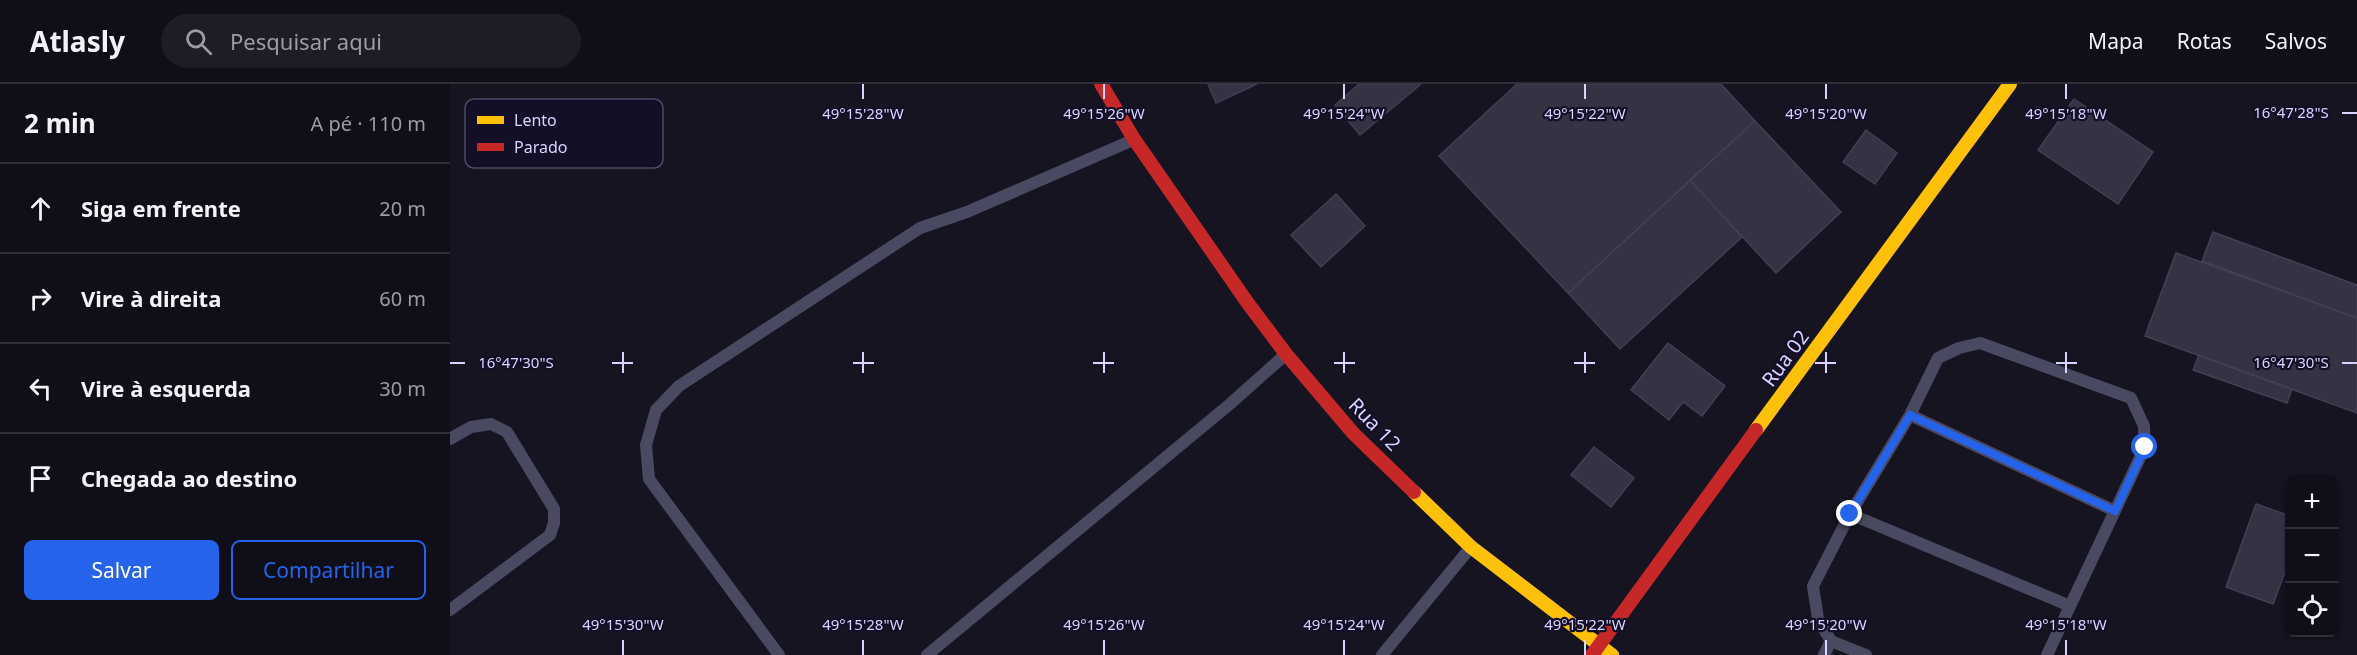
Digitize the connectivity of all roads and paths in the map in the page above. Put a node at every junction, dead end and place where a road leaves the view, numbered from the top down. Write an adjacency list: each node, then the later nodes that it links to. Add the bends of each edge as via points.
1 (1101, 84): 3 (street, Rua 12)
2 (2010, 84): 13 (street, Rua 02)
3 (1134, 139): 4 (street, Rua 12); 14 (lane, via 967,212 920,228 679,386 656,410 646,445 649,479)
4 (1286, 354): 9 (street, Rua 12, via 1353,433); 15 (lane)
5 (1910, 415): 7 (lane); 7 (lane, via 1938,358 1980,343 2131,398 2144,426 2145,447); 8 (lane)
6 (450, 439): 11 (lane, via 471,427 491,424 507,432 554,509 554,523 550,535)
7 (2115, 511): 10 (lane)
8 (1850, 514): 10 (lane); 12 (lane, via 1813,586 1818,619)
9 (1471, 547): 13 (street, Rua 12); 16 (lane)
10 (2070, 606): 20 (lane)
11 (450, 610)
12 (1831, 641): 18 (lane); 19 (lane)
13 (1595, 651): 17 (street, Rua 12)
14 (779, 655)
15 (927, 655)
16 (1382, 655)
17 (1612, 655)
18 (1824, 655)
19 (1866, 655)
20 (2047, 655)

